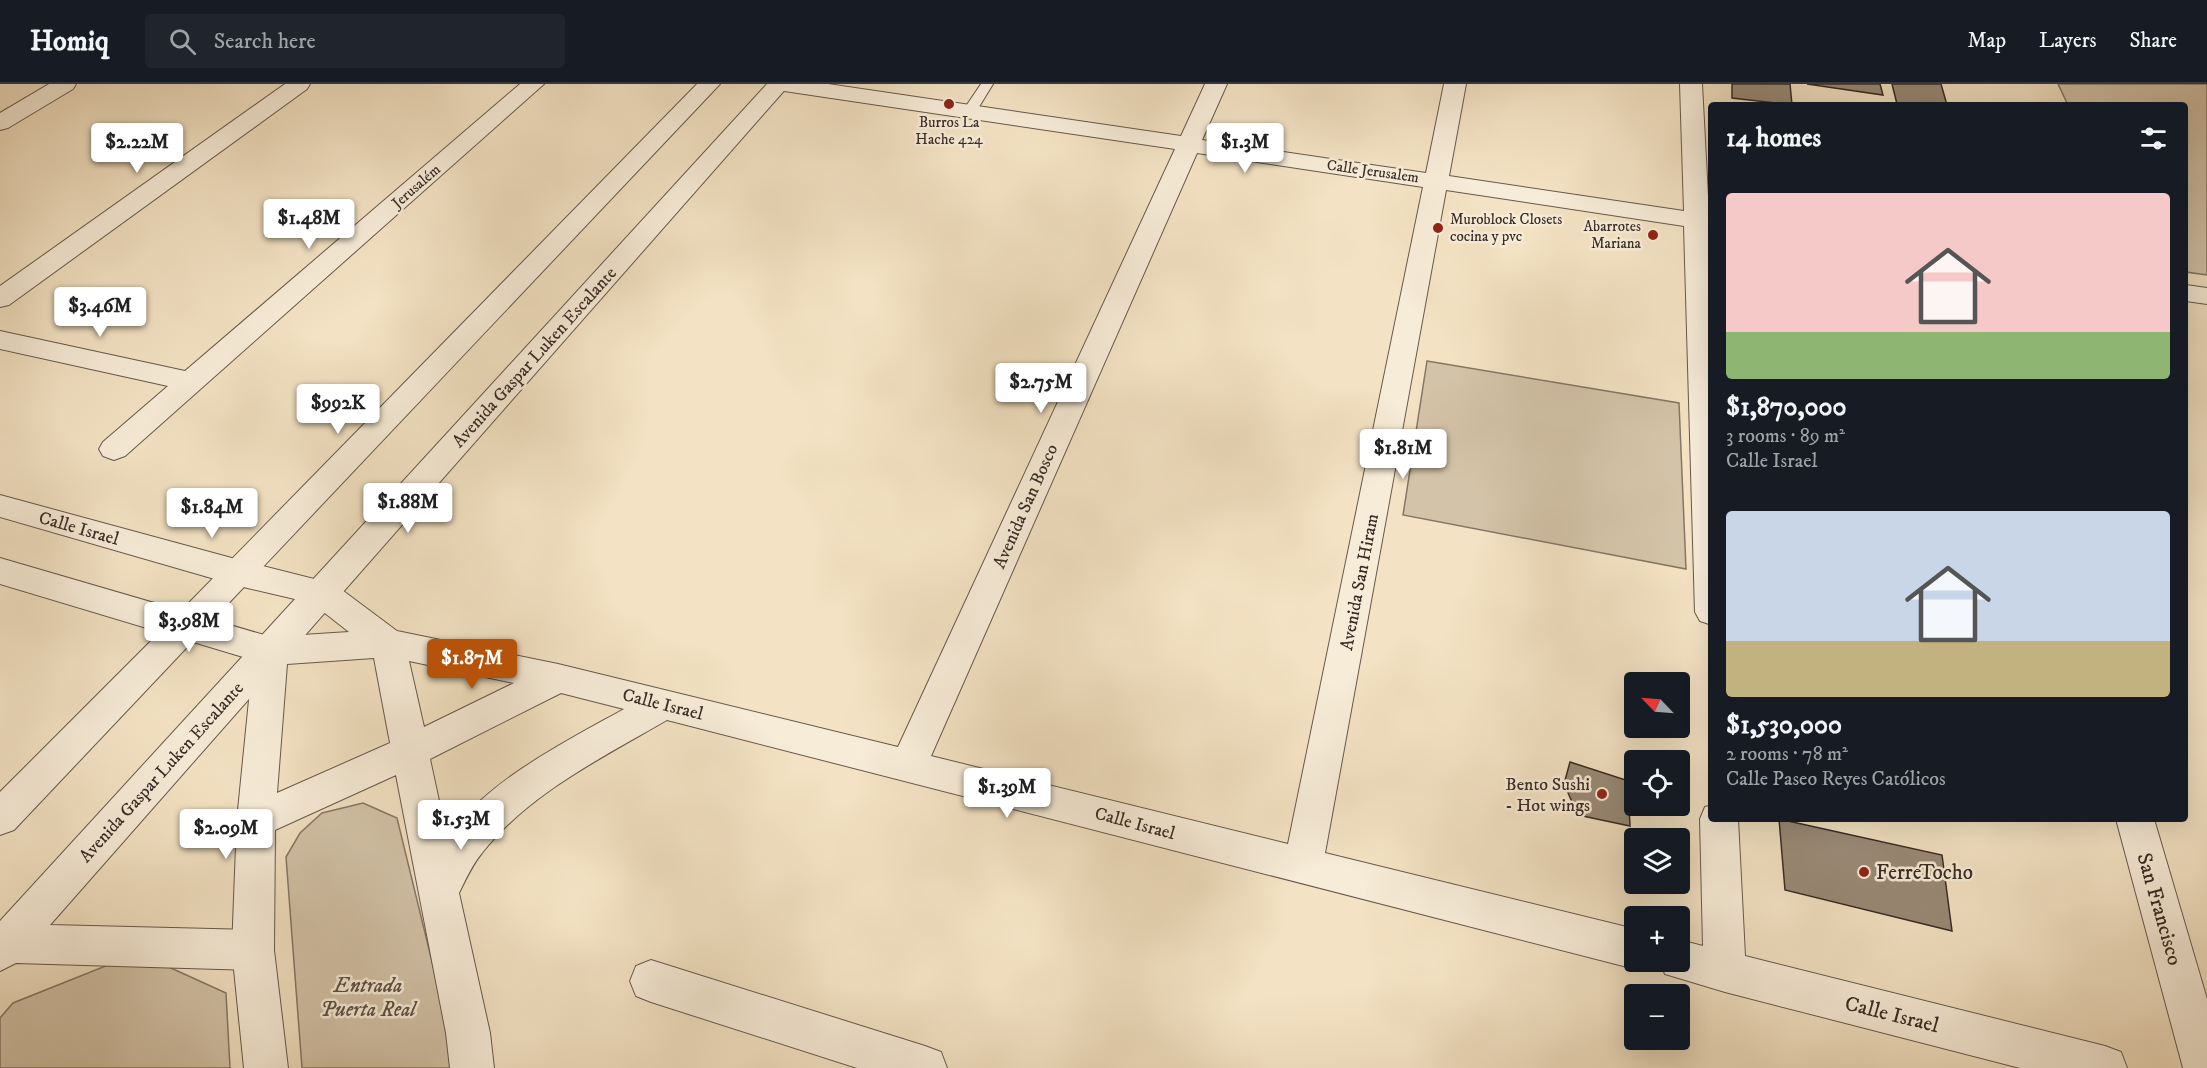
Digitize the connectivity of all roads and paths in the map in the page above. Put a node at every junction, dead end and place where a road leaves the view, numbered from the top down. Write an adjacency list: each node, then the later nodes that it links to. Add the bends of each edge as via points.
1 (65, 84): 12 (street)
2 (299, 84): 18 (street)
3 (533, 84): 20 (street, Jerusalém)
4 (709, 84): 25 (street)
5 (779, 84): 26 (street, Avenida Gaspar Luken Escalante)
6 (784, 84): 11 (street, Calle Jerusalem)
7 (987, 84): 11 (lane)
8 (1216, 84): 13 (street, Avenida San Bosco)
9 (1455, 84): 14 (street, Avenida San Hiram)
10 (1691, 84): 15 (street)
11 (969, 112): 13 (street, Calle Jerusalem)
12 (0, 123)
13 (1188, 145): 14 (street, Calle Jerusalem); 33 (street, Avenida San Bosco)
14 (1437, 180): 15 (street, Calle Jerusalem); 38 (street, Avenida San Hiram)
15 (1704, 222): 21 (street)
16 (2188, 293): 17 (street)
17 (2207, 296)
18 (0, 299)
19 (0, 340): 20 (street)
20 (191, 382): 22 (street, Jerusalém)
21 (1708, 417)
22 (114, 449)
23 (0, 506): 25 (street, Calle Israel)
24 (0, 571): 27 (street, Calle Israel)
25 (239, 573): 26 (street, Calle Israel); 27 (street)
26 (322, 593): 28 (street, Calle Israel); 29 (street, Avenida Gaspar Luken Escalante)
27 (188, 626): 29 (street, Calle Israel); 34 (street)
28 (388, 643): 29 (street, Calle Israel); 30 (street, Calle Israel); 32 (street)
29 (271, 651): 35 (street); 40 (street, Avenida Gaspar Luken Escalante)
30 (558, 678): 31 (street, Calle Israel); 32 (street)
31 (663, 705): 33 (street, Calle Israel); 39 (street, via 567,760 514,798 469,839)
32 (411, 752): 35 (street); 39 (street)
33 (909, 764): 38 (street, Calle Israel)
34 (0, 818)
35 (256, 820): 42 (street)
36 (1719, 822): 44 (street)
37 (2136, 822): 50 (street, San Francisco)
38 (1303, 867): 41 (street, Calle Israel)
39 (440, 890): 48 (street)
40 (2, 946): 42 (street)
41 (1624, 946)
42 (253, 951): 47 (street)
43 (1690, 963): 44 (street, Calle Israel)
44 (1725, 972): 49 (street, Calle Israel)
45 (651, 981): 46 (street)
46 (901, 1064)
47 (266, 1068)
48 (472, 1068)
49 (2105, 1068)
50 (2205, 1068)

